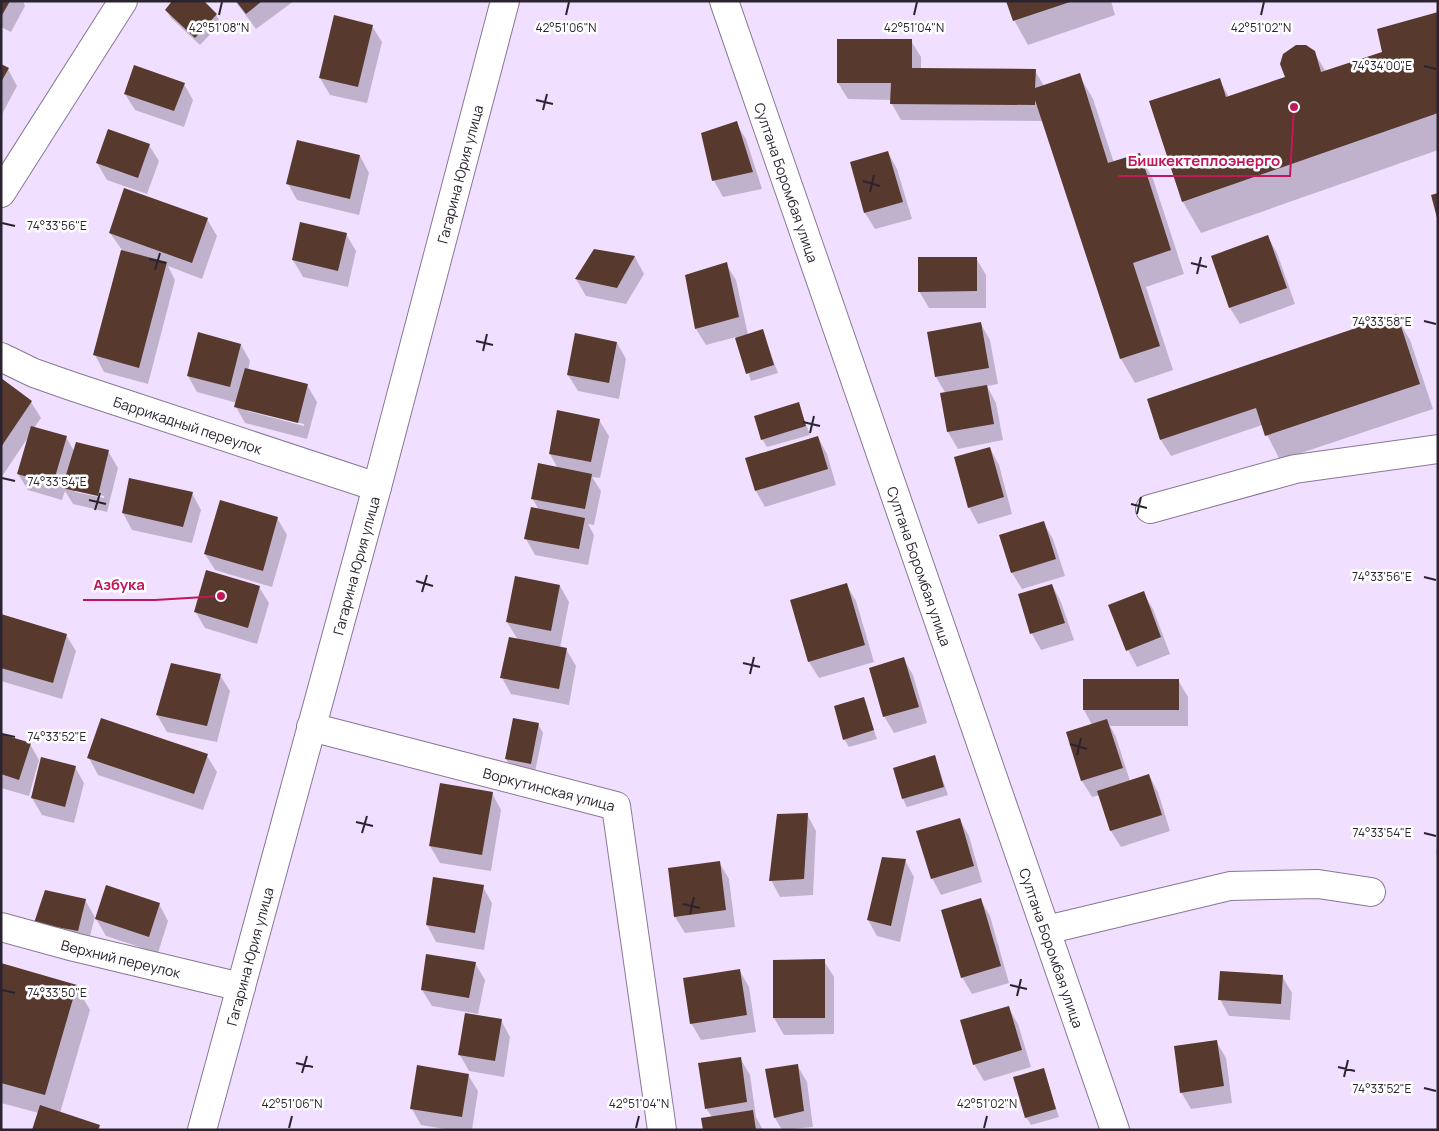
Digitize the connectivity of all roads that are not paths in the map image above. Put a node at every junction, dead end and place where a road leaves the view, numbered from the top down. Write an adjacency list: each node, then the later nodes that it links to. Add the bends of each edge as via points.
1 (123, 1): 4 (street)
2 (505, 1): 7 (street, Гагарина Юрия улица)
3 (724, 1): 12 (street, Султана Боромбая улица)
4 (1, 193)
5 (1, 358): 7 (street, Баррикадный переулок, via 74,388)
6 (1438, 449): 8 (street, via 1296,469)
7 (377, 487): 9 (street, Гагарина Юрия улица)
8 (1150, 509)
9 (311, 727): 13 (street, Гагарина Юрия улица); 15 (street, Воркутинская улица, via 616,806)
10 (1371, 892): 12 (street, via 1318,884 1230,886)
11 (1, 927): 13 (street, Верхний переулок)
12 (1046, 930): 16 (street, Султана Боромбая улица)
13 (241, 987): 14 (street, Гагарина Юрия улица)
14 (202, 1130)
15 (662, 1130)
16 (1115, 1130)

